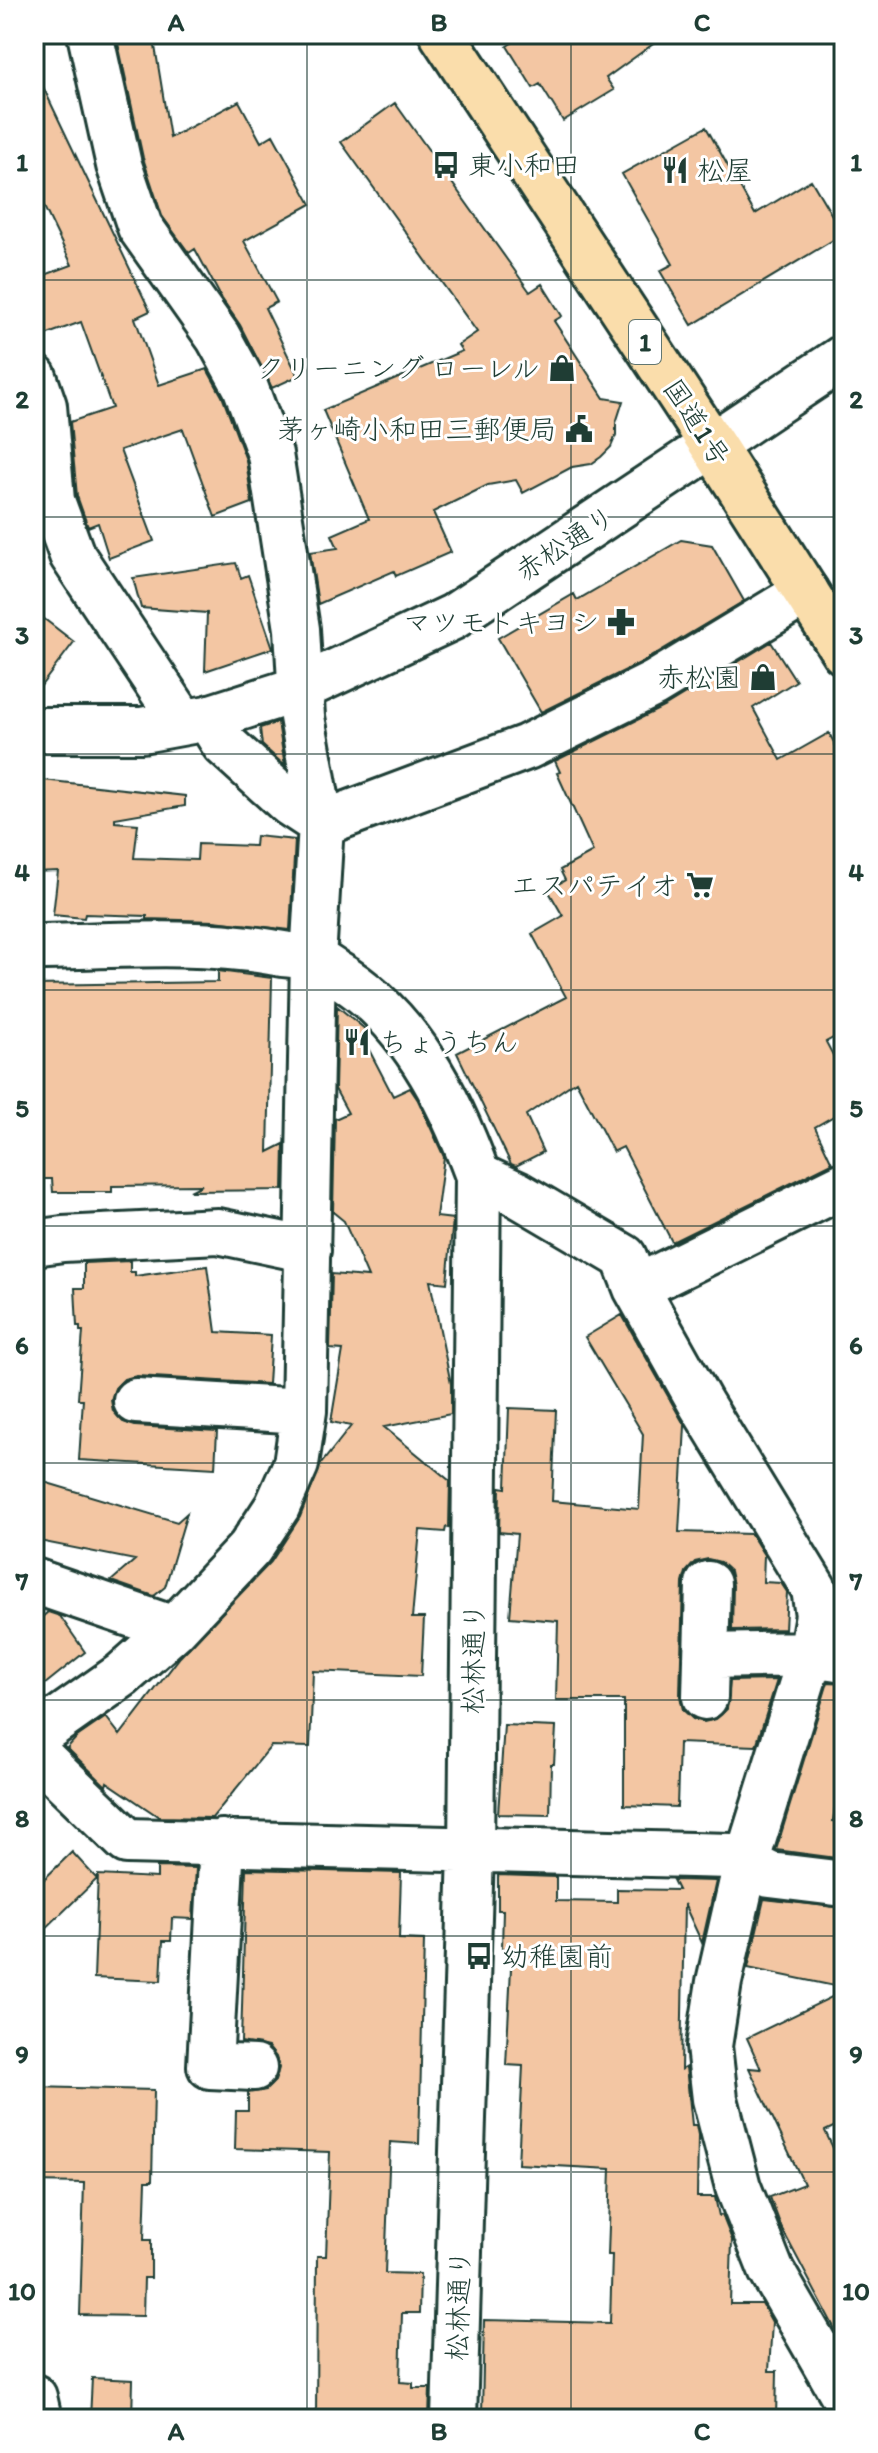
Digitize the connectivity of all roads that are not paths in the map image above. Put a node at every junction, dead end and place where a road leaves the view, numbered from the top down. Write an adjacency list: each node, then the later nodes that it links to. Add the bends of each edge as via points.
1 (90, 34): 8 (street, via 119,165 140,227 218,337 245,386 270,454 297,629)
2 (453, 37): 5 (highway, 国道1号 / 1)
3 (844, 357): 5 (street, 赤松通り)
4 (34, 377): 9 (street, via 44,406 52,501 72,555)
5 (713, 446): 6 (highway, 国道1号 / 1); 8 (street, 赤松通り, via 453,617)
6 (806, 592): 7 (highway, 国道1号 / 1); 11 (street, via 654,684 527,747)
7 (844, 652)
8 (299, 689): 9 (street, 赤松通り); 11 (street)
9 (196, 720): 10 (street, 赤松通り, via 142,730); 11 (street, via 289,803)
10 (34, 730)
11 (321, 824): 13 (street)
12 (34, 947): 13 (street, via 185,945)
13 (313, 959): 14 (street, 松林通り, via 360,987 404,1032 435,1079); 17 (street)
14 (478, 1176): 18 (street, via 624,1257); 28 (street, 松林通り)
15 (844, 1185): 18 (street)
16 (34, 1243): 17 (street, via 218,1231)
17 (308, 1250): 20 (street)
18 (636, 1288): 24 (street, via 814,1589)
19 (136, 1401): 20 (street)
20 (304, 1411): 23 (street, via 296,1464 277,1507 250,1548)
21 (34, 1581): 23 (street)
22 (708, 1584): 24 (street, via 705,1676)
23 (174, 1629): 25 (street, via 122,1675)
24 (827, 1657): 29 (street)
25 (34, 1737)
26 (34, 1751): 27 (street, via 127,1841)
27 (222, 1842): 28 (street); 31 (street, via 210,2066)
28 (471, 1851): 29 (street, via 732,1856); 36 (street, 松林通り)
29 (746, 1863): 30 (street, via 770,1875); 32 (street, via 709,2046 715,2099 738,2187 771,2270)
30 (844, 1884)
31 (254, 2068)
32 (828, 2336): 33 (street)
33 (844, 2396)
34 (34, 2397): 35 (street)
35 (39, 2419)
36 (454, 2419)

